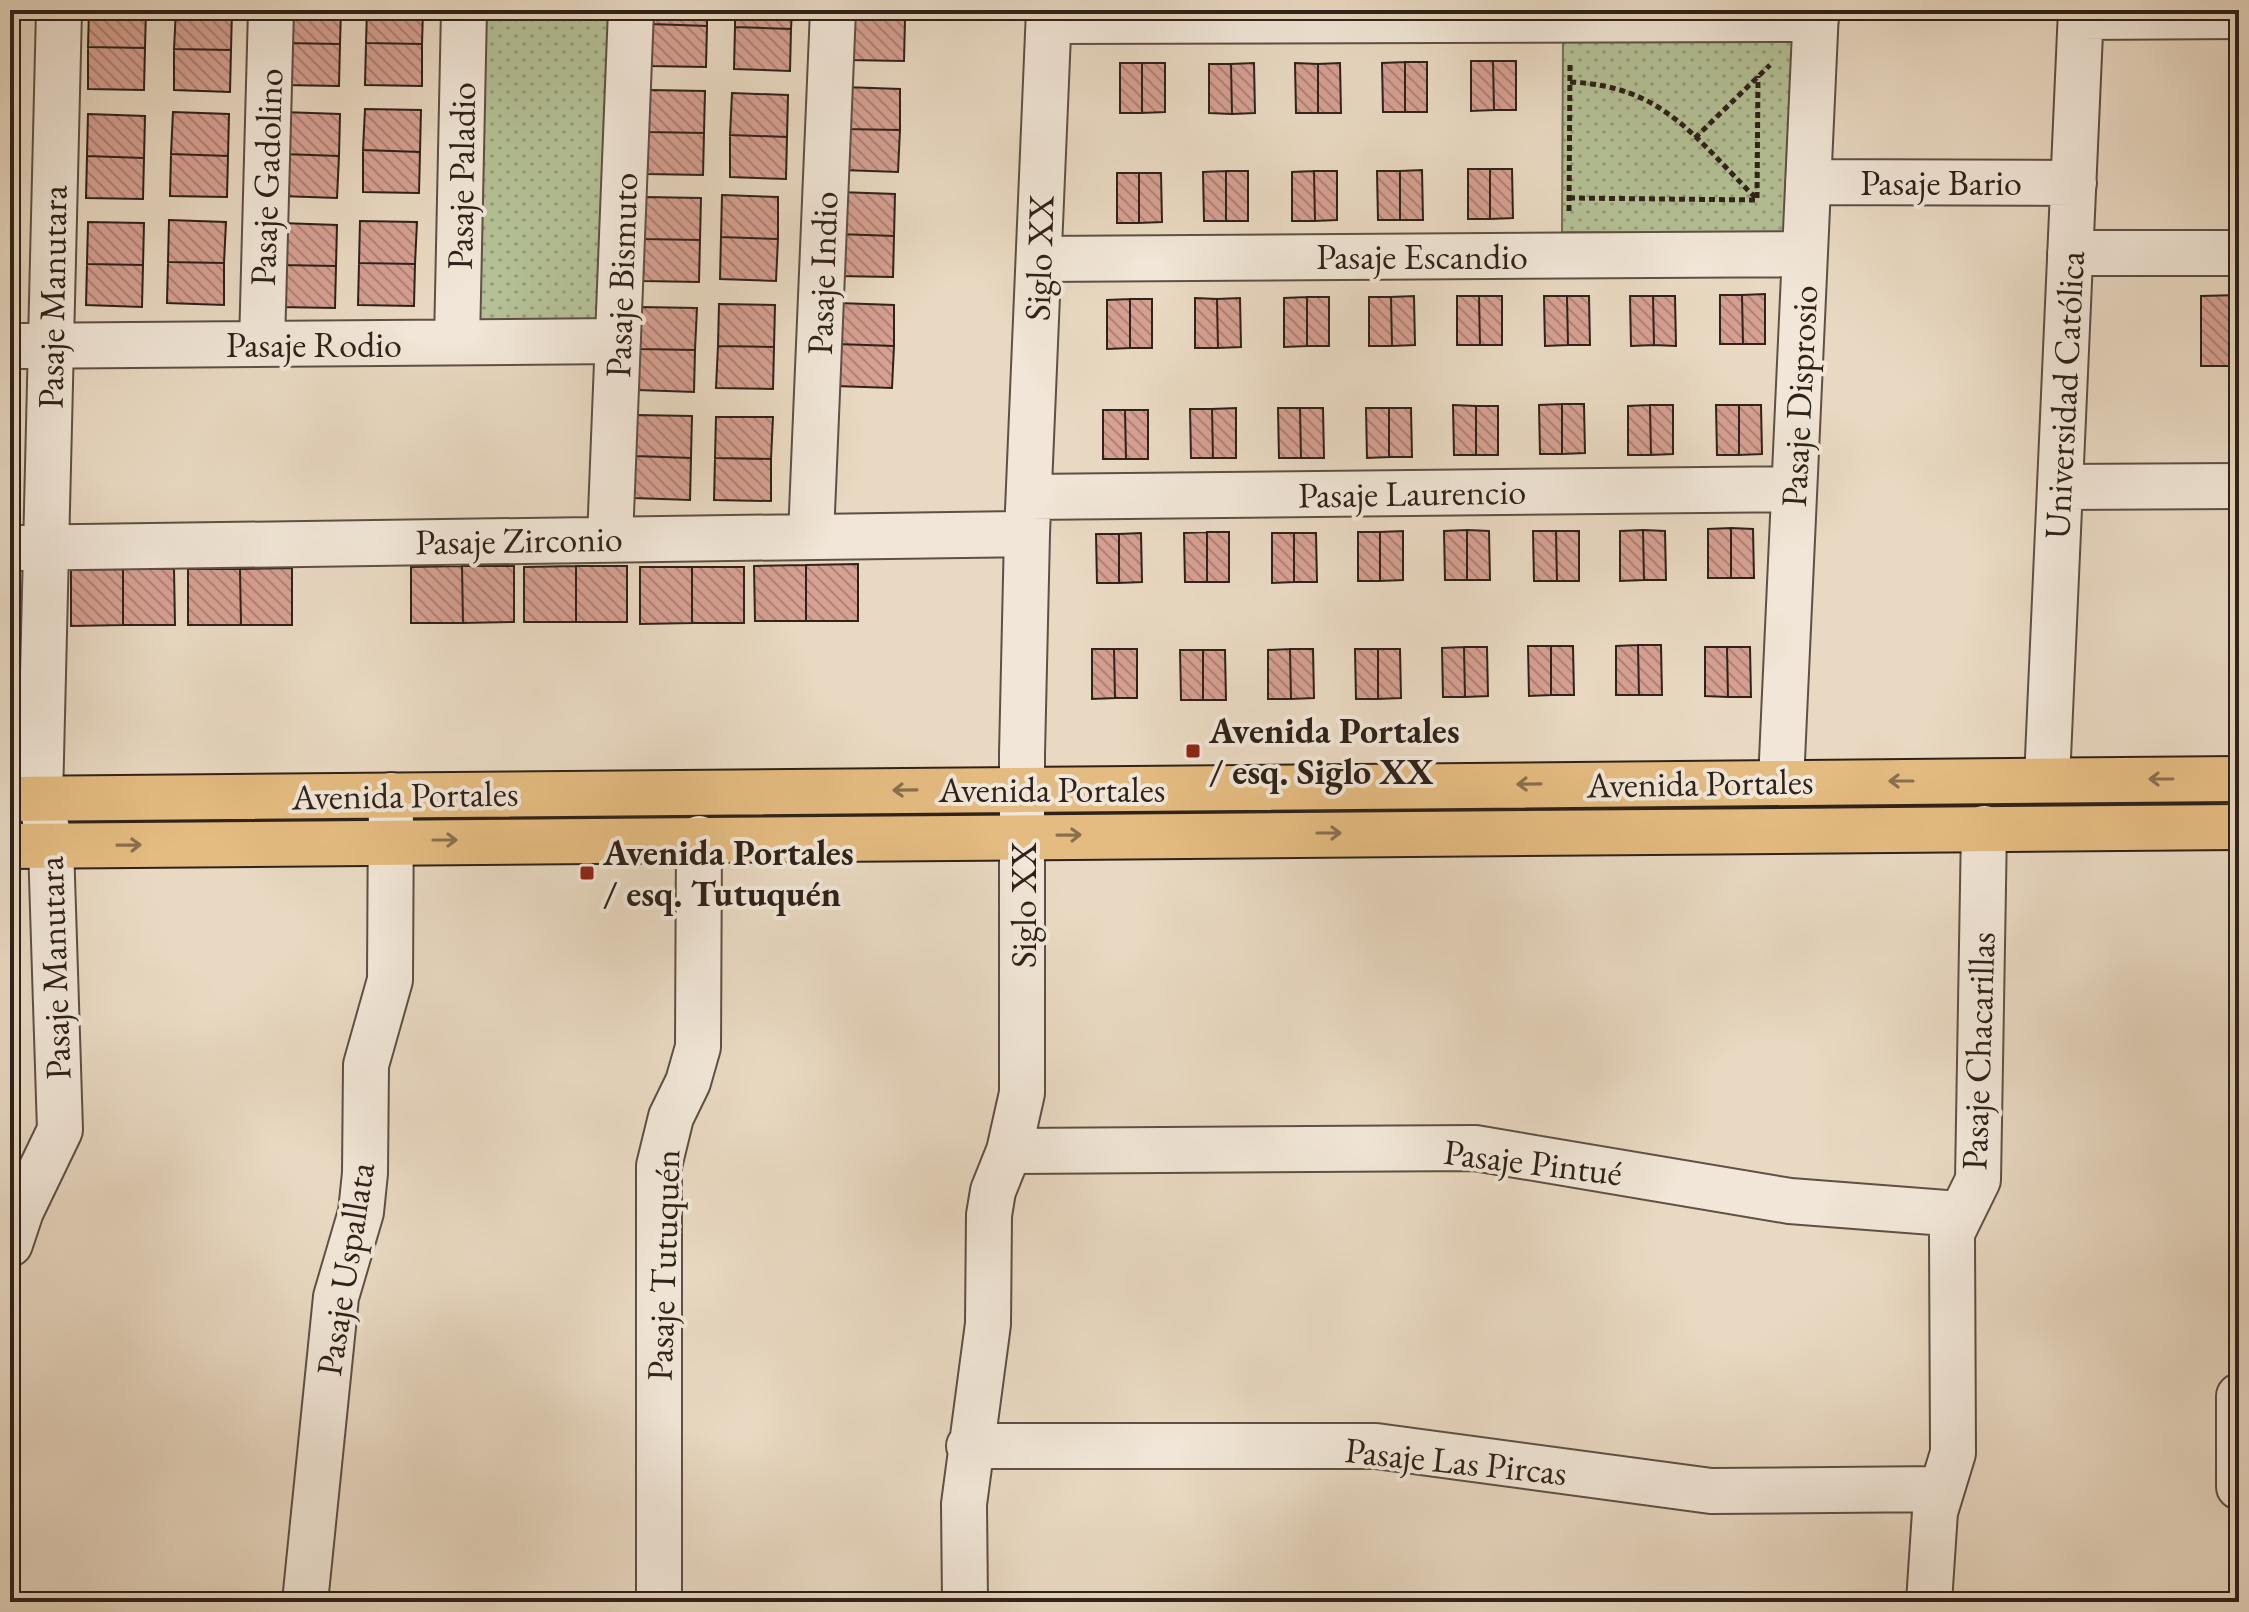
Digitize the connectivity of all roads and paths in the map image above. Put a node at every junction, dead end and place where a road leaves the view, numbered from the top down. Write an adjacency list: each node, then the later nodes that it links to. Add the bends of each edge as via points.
1 (59, 10): 26 (street, Pasaje Manutara)
2 (271, 10): 25 (street, Pasaje Gadolino)
3 (464, 10): 24 (street, Pasaje Paladio)
4 (631, 10): 23 (street, Pasaje Bismuto)
5 (833, 10): 31 (street, Pasaje Indio)
6 (1816, 14): 10 (street); 11 (path); 14 (street, Pasaje Disprosio)
7 (2081, 14): 9 (street); 15 (street, Universidad Católica)
8 (1049, 16): 10 (street); 22 (street, Siglo XX)
9 (2239, 16)
10 (1571, 20): 12 (path)
11 (1758, 76): 13 (path); 17 (path)
12 (1570, 82): 13 (path, via 1640,95); 16 (path)
13 (1695, 138): 17 (path)
14 (1808, 182): 15 (street, Pasaje Bario); 20 (street, Pasaje Disprosio)
15 (2074, 183): 18 (street, Universidad Católica)
16 (1569, 198): 17 (path); 21 (path)
17 (1757, 200): 20 (path)
18 (2070, 253): 19 (street); 28 (street, Universidad Católica)
19 (2239, 253)
20 (1805, 254): 21 (street, Pasaje Escandio); 29 (street, Pasaje Disprosio)
21 (1568, 256): 22 (street, Pasaje Escandio)
22 (1039, 259): 30 (street, Siglo XX)
23 (618, 341): 24 (street, Pasaje Rodio); 32 (street, Pasaje Bismuto)
24 (457, 342): 25 (street, Pasaje Rodio)
25 (262, 344): 26 (street, Pasaje Rodio)
26 (30, 346): 33 (street, Pasaje Manutara)
27 (2239, 486): 28 (street)
28 (2060, 487): 35 (street, Universidad Católica)
29 (1794, 489): 30 (street, Pasaje Laurencio); 36 (street, Pasaje Disprosio)
30 (1028, 515): 31 (street, Pasaje Zirconio); 37 (street, Siglo XX)
31 (811, 536): 32 (street, Pasaje Zirconio)
32 (610, 539): 33 (street, Pasaje Zirconio)
33 (28, 548): 39 (street, Pasaje Manutara)
34 (2239, 779): 35 (main road, Avenida Portales, one-way to 35)
35 (2047, 780): 36 (main road, Avenida Portales, one-way to 36)
36 (1781, 782): 37 (main road, Avenida Portales, one-way to 37)
37 (1022, 790): 38 (main road, Avenida Portales, one-way to 38); 42 (street, Siglo XX)
38 (391, 795): 39 (main road, Avenida Portales); 44 (street, Pasaje Uspallata)
39 (25, 799): 45 (street, Pasaje Manutara)
40 (2239, 827): 41 (main road, Avenida Portales)
41 (1984, 828): 42 (main road, Avenida Portales, one-way to 41); 47 (street, Pasaje Chacarillas, via 1978,1180)
42 (1023, 836): 43 (main road, Avenida Portales); 46 (street, Siglo XX, via 1022,1093)
43 (699, 838): 44 (main road, Avenida Portales, one-way to 43); 54 (street, Pasaje Tutuquén, via 698,1047 659,1166)
44 (391, 841): 45 (main road, Avenida Portales, one-way to 44); 53 (street, Pasaje Uspallata, via 390,980 366,1065 362,1199 336,1297)
45 (30, 846): 48 (street, Pasaje Manutara, via 60,1130)
46 (1009, 1151): 47 (street, Pasaje Pintué, via 1475,1148 1790,1201); 50 (street, Siglo XX, via 989,1215 988,1324)
47 (1959, 1214): 52 (street, Pasaje Chacarillas, via 1952,1233 1953,1453)
48 (14, 1217)
49 (2239, 1396): 51 (street)
50 (969, 1446): 52 (street, Pasaje Las Pircas, via 1376,1446 1711,1491); 55 (street, Siglo XX)
51 (2239, 1487)
52 (1941, 1489): 56 (street, Pasaje Chacarillas, via 1931,1541)
53 (305, 1602)
54 (659, 1602)
55 (965, 1602)
56 (1929, 1602)

